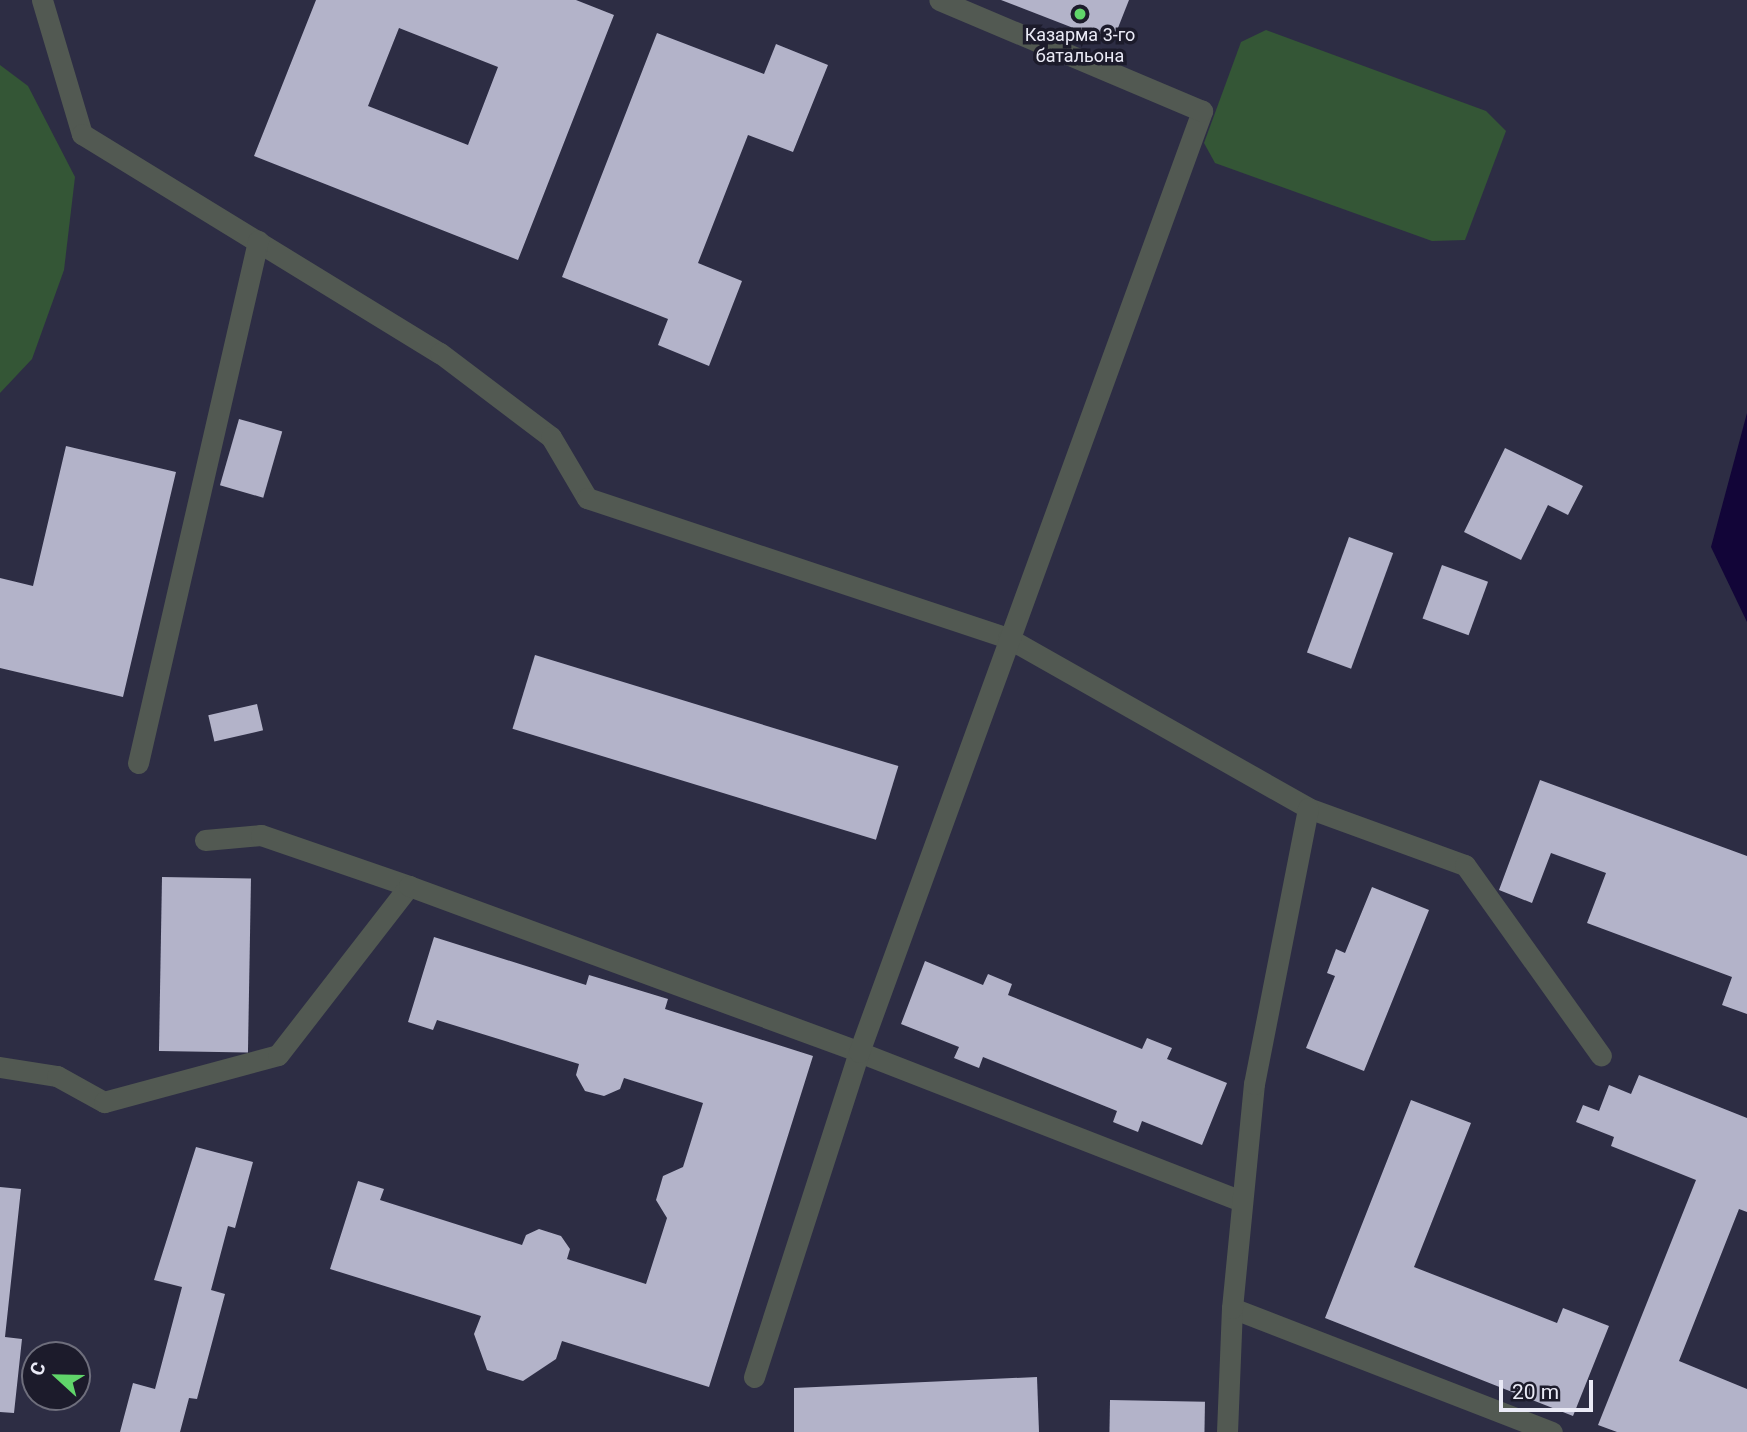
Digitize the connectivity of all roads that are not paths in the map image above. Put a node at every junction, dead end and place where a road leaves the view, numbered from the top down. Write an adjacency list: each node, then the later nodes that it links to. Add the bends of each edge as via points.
1 (42, 0): 3 (lane, via 82,134)
2 (939, 0): 4 (lane, via 1202,111)
3 (258, 241): 4 (lane, via 440,353 551,437 587,498); 5 (lane)
4 (1008, 639): 6 (lane); 9 (lane)
5 (138, 763)
6 (1308, 808): 10 (lane, via 1465,865); 12 (lane, via 1254,1084)
7 (205, 840): 8 (lane, via 261,835)
8 (409, 886): 9 (lane); 11 (lane, via 278,1055 104,1102 57,1076)
9 (859, 1052): 12 (lane); 14 (lane)
10 (1601, 1056)
11 (0, 1068)
12 (1242, 1201): 13 (lane)
13 (1232, 1308): 15 (lane); 16 (lane)
14 (754, 1377)
15 (1227, 1432)
16 (1552, 1432)

